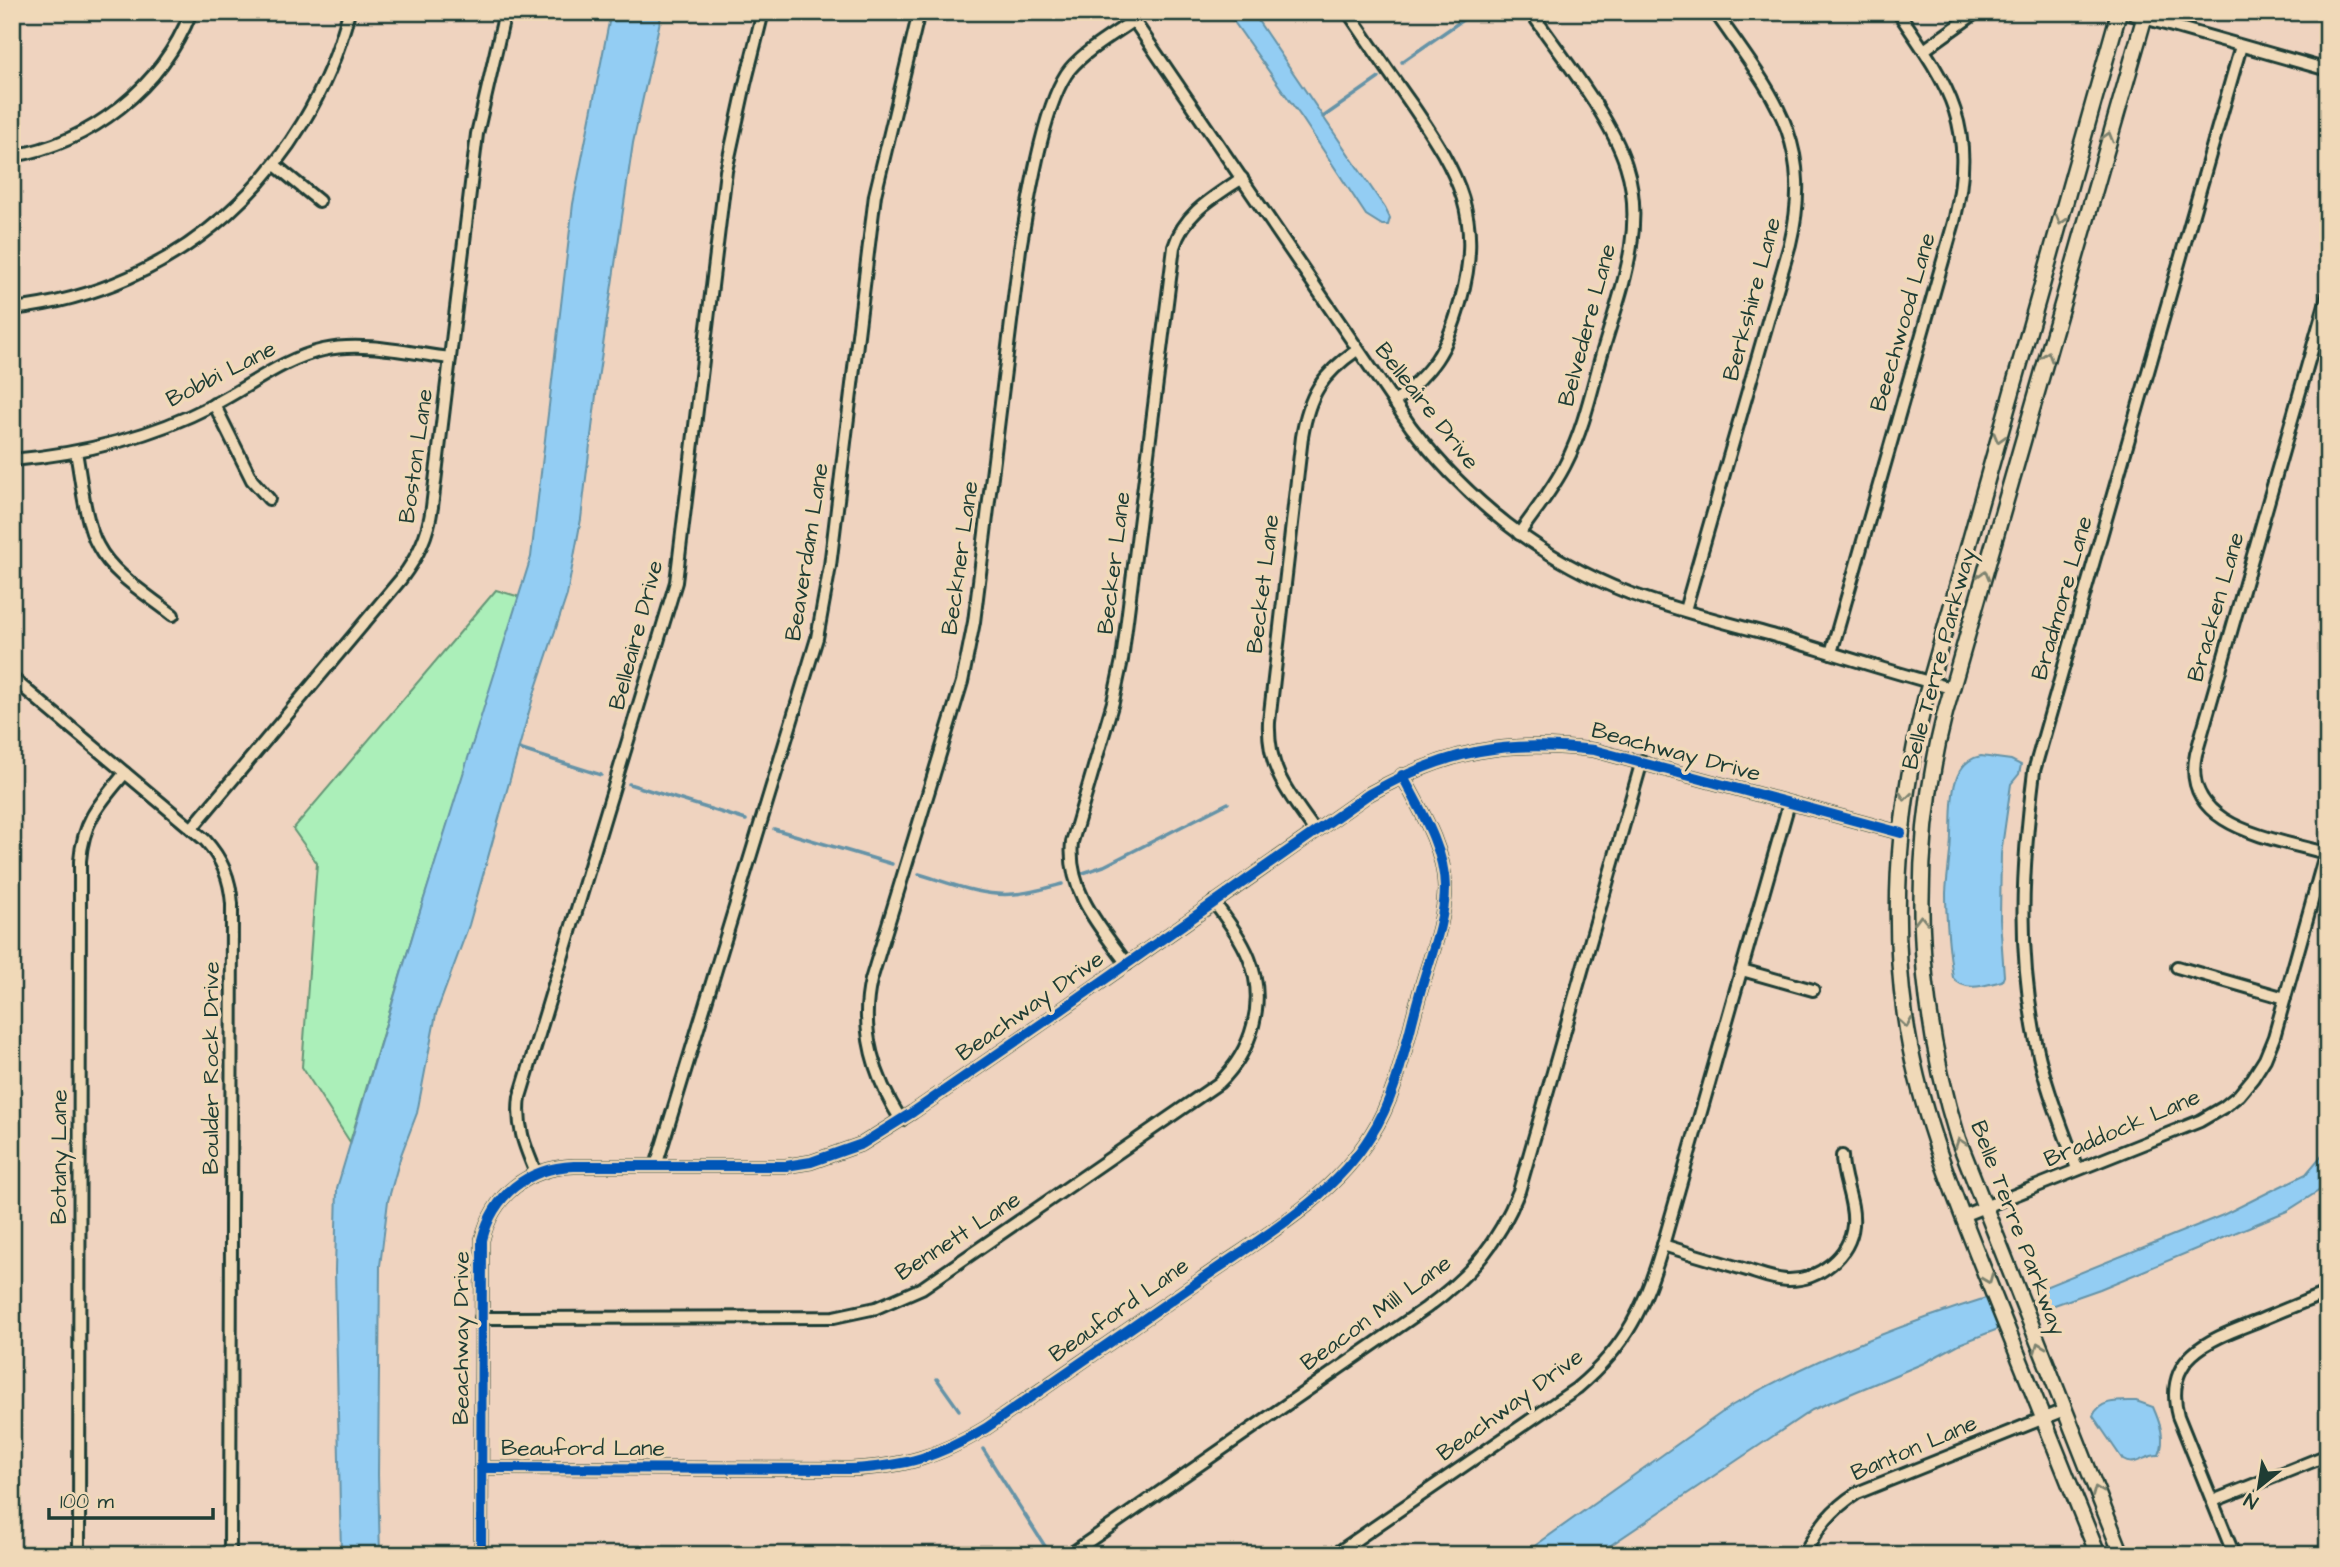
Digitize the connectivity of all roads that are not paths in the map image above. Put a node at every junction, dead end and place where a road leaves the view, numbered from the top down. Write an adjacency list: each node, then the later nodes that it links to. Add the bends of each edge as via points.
1 (191, 12): 17 (street, via 167,57 127,102 68,140)
2 (349, 12): 18 (street, via 323,89)
3 (505, 12): 24 (street, Boston Lane, via 478,123)
4 (763, 12): 55 (street, Belleaire Drive, via 726,171 676,582 520,1097 519,1125)
5 (919, 12): 53 (street, Beaverdam Lane, via 873,208 830,566 817,638)
6 (1348, 12): 25 (street, via 1449,161 1462,192 1470,240 1467,278 1444,348 1427,374)
7 (1531, 12): 30 (street, Belvedere Lane, via 1614,137 1631,184 1634,222 1627,266 1576,441 1556,482)
8 (1715, 12): 31 (street, Berkshire Lane, via 1771,93 1786,123 1798,172 1798,208)
9 (1898, 12): 15 (street, Beechwood Lane)
10 (1977, 12): 15 (street)
11 (2121, 12): 12 (street); 35 (main road, Belle Terre Parkway, one-way to 35)
12 (2145, 15): 14 (street); 36 (main road, Belle Terre Parkway, one-way to 12)
13 (1131, 16): 19 (street, Belleaire Drive); 51 (street, Beckner Lane, via 1063,79 1053,101 1030,196 969,650 867,1000 867,1034 875,1070)
14 (2241, 46): 16 (street); 54 (street, Bradmore Lane, via 2034,771 2023,876 2025,978 2038,1050)
15 (1924, 50): 33 (street, Beechwood Lane, via 1957,117 1963,154 1961,191)
16 (2328, 70)
17 (12, 156)
18 (275, 165): 20 (street); 22 (street, via 218,222 160,262 94,292)
19 (1242, 178): 23 (street, Belleaire Drive); 46 (street, Becker Lane, via 1194,212 1174,247 1125,643 1073,842 1072,865 1082,900)
20 (319, 201)
21 (2328, 294): 44 (street, Bracken Lane, via 2194,771 2203,800 2223,821)
22 (12, 309)
23 (1357, 350): 25 (street, Belleaire Drive); 42 (street, Becket Lane, via 1326,375 1307,411 1269,711 1273,765)
24 (450, 358): 26 (street, Bobbi Lane, via 354,347 323,350 289,362); 41 (street, Boston Lane, via 431,519 416,559)
25 (1394, 403): 30 (street, Belleaire Drive, via 1446,470)
26 (214, 404): 27 (street, Bobbi Lane, via 150,432); 29 (street, via 252,480)
27 (76, 452): 28 (street, Bobbi Lane); 32 (street, via 97,545 118,570)
28 (12, 460)
29 (270, 499)
30 (1519, 534): 31 (street, Belleaire Drive, via 1592,577)
31 (1685, 610): 33 (street, Belleaire Drive)
32 (173, 615)
33 (1831, 653): 35 (street, Belleaire Drive)
34 (12, 678): 38 (street, Boulder Rock Drive)
35 (1930, 682): 36 (street, Belleaire Drive); 43 (main road, Belle Terre Parkway, one-way to 43, via 1911,760)
36 (1951, 688): 56 (main road, Belle Terre Parkway, one-way to 36, via 1943,1087 1929,1021 1921,942 1927,806)
37 (1642, 761): 39 (street, Beachway Drive, via 1550,744 1510,746 1454,756); 40 (street, Beachway Drive); 69 (street, Beacon Mill Lane, via 1519,1191 1501,1230 1478,1263 1426,1308)
38 (125, 773): 41 (street, Boulder Rock Drive); 66 (street, Botany Lane, via 92,815 81,851)
39 (1402, 775): 42 (street, Beachway Drive); 64 (street, Beauford Lane, via 1440,857 1445,887 1439,923 1394,1080 1373,1133 1345,1171 1294,1215 986,1428 930,1457 850,1469)
40 (1789, 803): 43 (street, Beachway Drive); 48 (street, Beachway Drive)
41 (192, 828): 67 (street, Boulder Rock Drive, via 223,864 232,904)
42 (1315, 831): 45 (street, Beachway Drive)
43 (1901, 833): 57 (main road, Belle Terre Parkway, one-way to 57, via 1897,926 1905,1018 1928,1119)
44 (2326, 848): 50 (street, Braddock Lane)
45 (1214, 902): 46 (street, Beachway Drive); 60 (street, Bennett Lane, via 1249,957 1256,990 1252,1032 1231,1071 922,1288 876,1308 834,1317)
46 (1127, 964): 51 (street, Beachway Drive)
47 (2177, 967): 50 (street)
48 (1742, 970): 49 (street); 58 (street, Beachway Drive)
49 (1814, 990)
50 (2285, 998): 54 (street, Braddock Lane, via 2265,1059 2231,1101 2190,1126)
51 (901, 1120): 53 (street, Beachway Drive, via 862,1144 811,1162 770,1167)
52 (1842, 1156): 58 (street, via 1852,1233 1838,1258 1817,1273 1779,1279)
53 (656, 1166): 55 (street, Beachway Drive, via 563,1167)
54 (2077, 1169): 56 (street, Braddock Lane)
55 (536, 1173): 60 (street, Beachway Drive, via 506,1194 486,1226 481,1252)
56 (1984, 1207): 57 (street, Braddock Lane); 61 (main road, Belle Terre Parkway, one-way to 56)
57 (1962, 1216): 62 (main road, Belle Terre Parkway, one-way to 62)
58 (1663, 1245): 70 (street, Beachway Drive, via 1637,1316 1586,1380)
59 (2328, 1292): 65 (street, via 2214,1339 2183,1365 2176,1388 2177,1410)
60 (481, 1318): 64 (street, Beachway Drive)
61 (2064, 1410): 62 (street, Banton Lane); 73 (main road, Belle Terre Parkway, one-way to 61)
62 (2042, 1419): 71 (street, Banton Lane, via 1857,1493 1823,1521); 72 (main road, Belle Terre Parkway)
63 (2328, 1455): 65 (street)
64 (481, 1468): 68 (street, Beachway Drive)
65 (2213, 1501): 74 (street)
66 (79, 1555)
67 (230, 1555)
68 (481, 1555)
69 (1069, 1555)
70 (1334, 1555)
71 (1804, 1555)
72 (2098, 1555)
73 (2122, 1555)
74 (2234, 1555)

